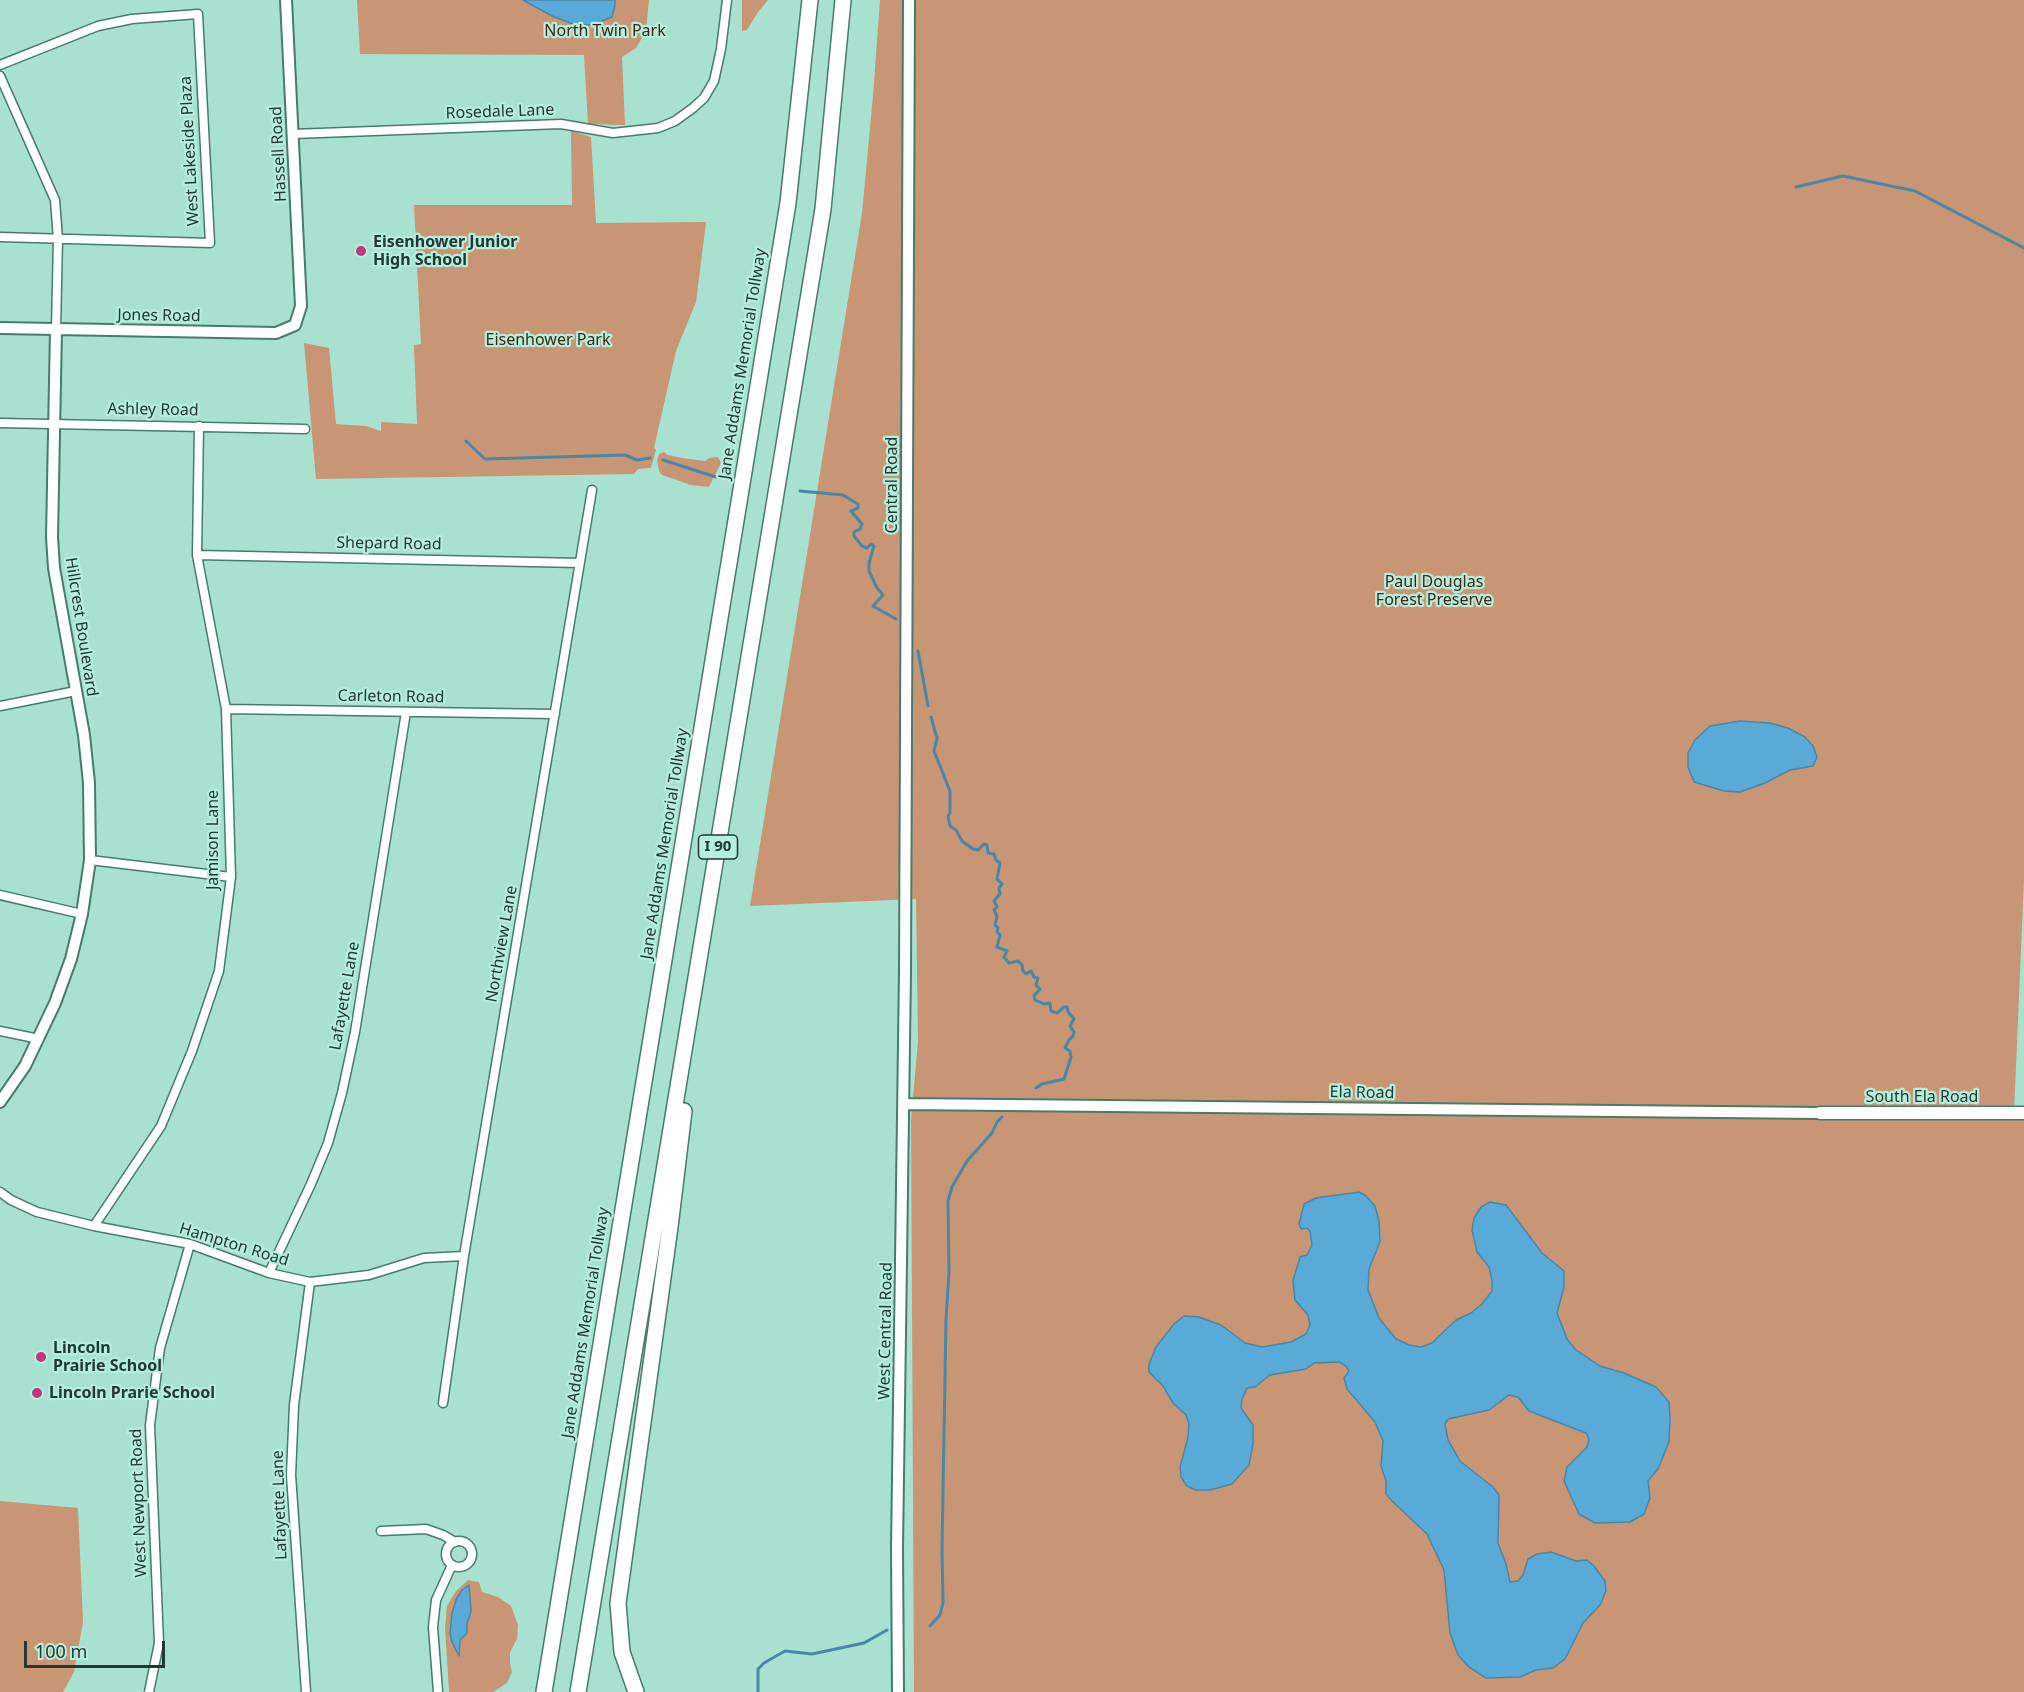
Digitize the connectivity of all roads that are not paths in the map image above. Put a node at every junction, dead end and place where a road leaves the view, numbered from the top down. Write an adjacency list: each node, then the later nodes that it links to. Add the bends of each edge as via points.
1 (286, 0): 8 (street, Hassell Road)
2 (727, 0): 8 (street, Rosedale Lane, via 714,81 693,108 658,128 613,134 561,124)
3 (810, 0): 51 (highway, Jane Addams Memorial Tollway / I 90, via 788,203)
4 (843, 0): 30 (highway, I 90, via 823,209)
5 (909, 0): 31 (street, Central Road)
6 (0, 65): 10 (street, West Lakeside Plaza, via 98,26 198,14 210,243)
7 (0, 76): 10 (street, Hillcrest Boulevard, via 55,200)
8 (293, 134): 11 (street, Hassell Road)
9 (0, 237): 10 (street)
10 (58, 239): 13 (street, Hillcrest Boulevard)
11 (301, 306): 13 (street, Jones Road, via 294,326 276,333)
12 (0, 328): 13 (street, Jones Road)
13 (56, 329): 15 (street, Hillcrest Boulevard)
14 (0, 423): 15 (street, Ashley Road)
15 (55, 423): 16 (street, Ashley Road); 21 (street, Hillcrest Boulevard, via 54,568)
16 (199, 426): 17 (street, Ashley Road); 19 (street, Jamison Lane)
17 (305, 429)
18 (592, 490): 20 (street, Northview Lane)
19 (197, 555): 20 (street, Shepard Road); 23 (street, Jamison Lane)
20 (580, 563): 25 (street, Northview Lane)
21 (76, 691): 22 (street); 26 (street, Hillcrest Boulevard, via 89,783)
22 (0, 706)
23 (226, 709): 24 (street, Carleton Road); 27 (street, Jamison Lane)
24 (406, 712): 25 (street, Carleton Road); 42 (street, Lafayette Lane, via 342,1093 324,1153)
25 (555, 714): 41 (street, Northview Lane)
26 (90, 860): 27 (street); 29 (street, Hillcrest Boulevard)
27 (231, 877): 39 (street, Jamison Lane, via 219,970 192,1051 161,1126)
28 (0, 895): 29 (street)
29 (81, 914): 33 (street, Hillcrest Boulevard, via 71,959)
30 (700, 959): 52 (highway, I 90); 53 (highway, via 670,1227 618,1593 622,1652)
31 (905, 971): 35 (street, West Central Road)
32 (0, 1031): 33 (street)
33 (39, 1039): 34 (street, Hillcrest Boulevard)
34 (0, 1102)
35 (904, 1104): 36 (street, Ela Road); 54 (street, West Central Road)
36 (1820, 1113): 37 (main road, South Ela Road)
37 (2024, 1113)
38 (0, 1192): 39 (street, Hampton Road, via 37,1212)
39 (94, 1226): 40 (street, Hampton Road)
40 (190, 1245): 42 (street, Hampton Road); 48 (street, West Newport Road, via 160,1348 150,1425 159,1643)
41 (464, 1256): 43 (street, Hampton Road, via 424,1258 369,1275); 44 (street, Northview Lane)
42 (269, 1273): 43 (street, Hampton Road)
43 (310, 1282): 49 (street, Lafayette Lane, via 294,1405 291,1475)
44 (443, 1403)
45 (381, 1531): 46 (street, via 426,1529)
46 (454, 1542): 47 (street, via 446,1554); 47 (street, via 467,1544 472,1556 464,1566)
47 (452, 1565): 50 (street, via 436,1600 433,1627)
48 (149, 1692)
49 (306, 1692)
50 (438, 1692)
51 (544, 1692)
52 (578, 1692)
53 (636, 1692)
54 (898, 1692)

